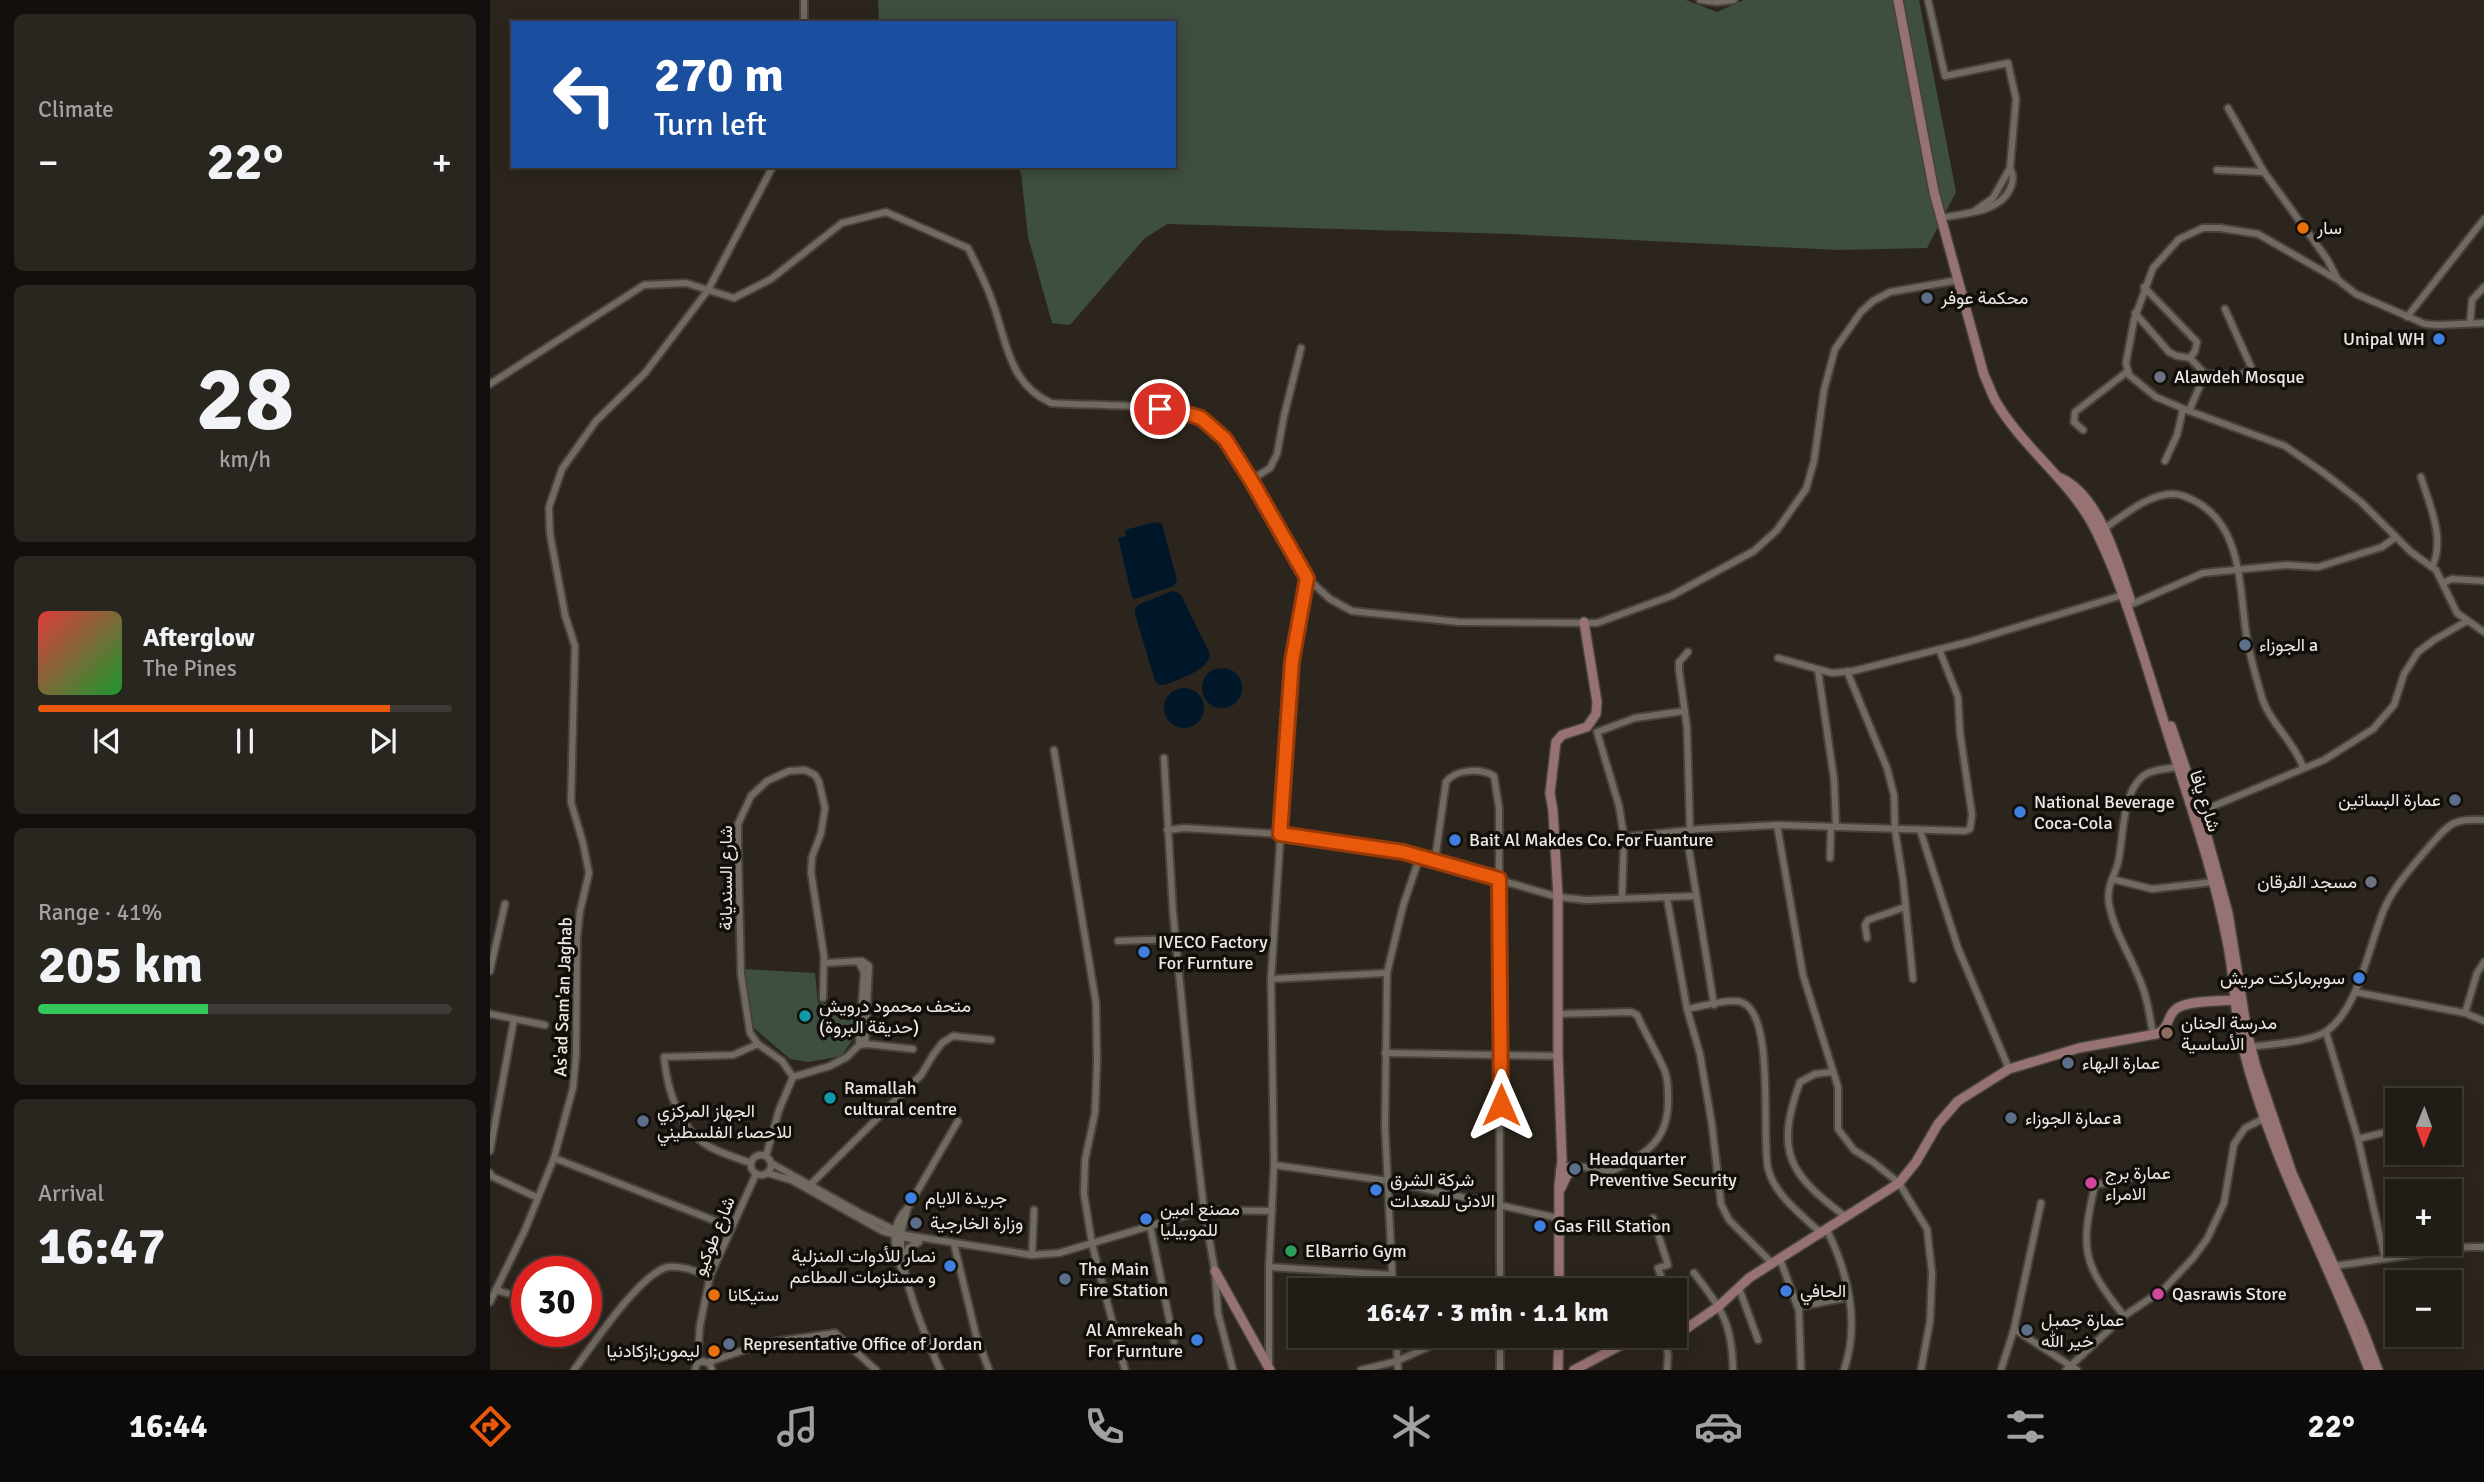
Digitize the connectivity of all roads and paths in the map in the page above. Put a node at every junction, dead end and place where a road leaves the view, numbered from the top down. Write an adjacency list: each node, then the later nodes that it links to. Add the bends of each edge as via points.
1 (804, 0): 6 (street)
2 (1700, 0): 3 (street)
3 (1734, 0)
4 (1898, 0): 11 (street, شارع يافا)
5 (1928, 0): 11 (street, via 1945,76 2008,63 2016,99 2010,168 1993,198 1976,210)
6 (804, 21)
7 (2228, 108): 10 (street)
8 (773, 168): 17 (street, As'ad Sam'an Jaghab)
9 (2217, 170): 10 (street)
10 (2264, 172): 14 (street)
11 (1941, 218): 13 (street, شارع يافا)
12 (2484, 219): 20 (street)
13 (1959, 280): 33 (street, شارع يافا, via 1976,348 1996,400); 43 (street, via 1890,292 1861,312 1835,349 1806,489 1777,530 1754,551 1671,596 1611,619)
14 (2338, 280): 15 (street, via 2258,234 2211,228 2179,239 2153,268); 20 (street, via 2356,294)
15 (2144, 287): 19 (street); 24 (street, via 2197,342)
16 (2484, 287): 21 (street, via 2472,300)
17 (708, 290): 27 (street, via 686,283 645,285); 32 (street, via 734,298 771,279 842,223 886,212 968,248 991,297 1019,378 1040,398 1051,403 1160,409 1201,418 1225,439); 116 (street, As'ad Sam'an Jaghab, via 645,373 596,421 562,469 549,507 565,615 575,646 571,802 589,873 577,938 573,1088)
18 (2225, 309): 26 (street, via 2252,369 2241,375)
19 (2136, 313): 24 (street, via 2169,352); 25 (street)
20 (2407, 317): 21 (street, via 2425,324)
21 (2470, 323): 22 (street)
22 (2484, 323)
23 (1301, 348): 32 (street, via 1277,454 1270,468)
24 (2190, 358): 26 (street)
25 (2128, 371): 28 (street, via 2156,397); 29 (street, via 2075,412 2074,422)
26 (2205, 373): 28 (street)
27 (490, 384)
28 (2186, 410): 30 (street); 34 (street, via 2285,446 2361,502)
29 (2083, 430)
30 (2165, 461)
31 (2421, 477): 35 (street, via 2437,529)
32 (1251, 480): 37 (street)
33 (2100, 531): 36 (street, via 2144,502 2183,496 2211,511 2228,534); 40 (street, شارع يافا); 41 (street)
34 (2396, 537): 35 (street); 36 (street, via 2382,547 2318,567)
35 (2432, 567): 39 (street)
36 (2237, 570): 41 (street, via 2191,576); 54 (street, via 2246,636 2262,698 2298,752)
37 (1307, 578): 43 (street, via 1343,607 1362,613 1460,622); 63 (street, via 1292,661)
38 (2484, 581): 39 (street, via 2452,579)
39 (2443, 583): 42 (street, via 2457,613)
40 (2123, 595): 45 (street); 53 (street, شارع يافا)
41 (2132, 604): 55 (street)
42 (2467, 621): 44 (street); 54 (street, via 2418,652 2404,674 2394,705 2373,729)
43 (1584, 622): 72 (street, via 1596,714 1587,727 1562,735 1554,750 1550,793)
44 (2484, 632)
45 (1939, 649): 49 (street); 62 (street, via 1958,697 1971,825 1965,831)
46 (1688, 652): 50 (street, via 1679,663)
47 (1778, 658): 48 (street)
48 (1818, 670): 49 (street); 58 (street, via 1834,779)
49 (1847, 671): 61 (street, via 1887,768 1894,794)
50 (1685, 711): 60 (street); 64 (street, via 1635,718 1597,732 1619,806)
51 (1054, 750): 146 (street, via 1096,1003 1095,1113 1084,1160 1084,1194)
52 (1164, 758): 59 (street)
53 (2178, 767): 55 (street, شارع يافا); 69 (street, via 2142,777 2127,803)
54 (2303, 768): 55 (street)
55 (2196, 813): 70 (street, شارع يافا); 88 (street, via 2228,913)
56 (2484, 820): 86 (street, via 2452,822 2407,872 2379,921)
57 (1777, 825): 58 (street); 60 (street); 108 (street, via 1802,975)
58 (1834, 827): 61 (street); 66 (street)
59 (1167, 830): 63 (street); 78 (street)
60 (1688, 830): 64 (street); 71 (street)
61 (1895, 830): 62 (street); 76 (street)
62 (1920, 830): 107 (street, via 1958,948)
63 (1280, 834): 65 (street); 84 (street)
64 (1623, 838): 73 (street)
65 (1420, 856): 67 (street); 83 (street)
66 (1830, 859)
67 (1435, 860): 68 (street); 68 (street, via 1446,782 1461,772 1484,772 1494,776 1499,808)
68 (1499, 879): 72 (street); 105 (street)
69 (2112, 879): 70 (street, via 2152,890); 98 (street, via 2108,902 2139,977)
70 (2213, 882): 88 (street, شارع يافا)
71 (1696, 896): 74 (street); 89 (street)
72 (1558, 897): 73 (street); 93 (street)
73 (1622, 898): 74 (street)
74 (1667, 898): 90 (street)
75 (505, 904): 82 (street)
76 (1905, 907): 77 (street, via 1868,920 1864,925); 85 (street)
77 (1867, 938)
78 (1176, 939): 79 (street); 132 (street)
79 (1118, 942)
80 (2484, 962): 91 (street)
81 (824, 963): 87 (street, شارع السنديانة); 100 (street, شارع السنديانة, via 811,872 825,808 815,775 789,771 758,788 738,824 741,974 750,1033); 101 (street, via 858,961 864,972)
82 (490, 971)
83 (1387, 972): 84 (street); 104 (street)
84 (1271, 979): 119 (street)
85 (1913, 979)
86 (2355, 992): 91 (street); 97 (street)
87 (823, 998)
88 (2238, 1000): 98 (street, via 2179,1007 2165,1029); 102 (street); 110 (street, شارع يافا, via 2243,1048)
89 (1714, 1005): 90 (street); 141 (street, via 1735,1001 1749,1007 1761,1033 1768,1167 1776,1189)
90 (1687, 1009): 152 (street, via 1710,1111 1721,1204 1729,1220)
91 (2465, 1013): 95 (street)
92 (490, 1014): 94 (street)
93 (1558, 1014): 106 (street); 120 (street, via 1637,1015 1667,1080 1668,1121 1655,1144 1622,1164)
94 (514, 1019): 96 (street); 114 (street)
95 (2484, 1021)
96 (545, 1025)
97 (2326, 1032): 102 (street); 113 (street)
98 (2153, 1035): 107 (street, via 2079,1048)
99 (991, 1040): 126 (street, via 953,1036 942,1043 921,1075)
100 (758, 1044): 109 (street, via 782,1061); 117 (street, via 733,1055 664,1056 671,1097 697,1138)
101 (862, 1045): 103 (street); 109 (street, via 830,1066)
102 (2251, 1047): 110 (street)
103 (913, 1049)
104 (1385, 1053): 105 (street); 125 (street)
105 (1500, 1055): 106 (street); 130 (street)
106 (1558, 1056): 120 (street)
107 (2009, 1069): 127 (street, via 1958,1101)
108 (1832, 1072): 127 (street, via 1838,1087 1841,1136); 134 (street, via 1800,1082 1788,1144 1794,1166 1807,1185)
109 (793, 1077): 115 (street)
110 (2268, 1117): 153 (street); 171 (street, via 2245,1128 2234,1144 2224,1203 2207,1239 2164,1289); 211 (street, شارع يافا, via 2284,1174)
111 (958, 1121): 135 (street)
112 (2385, 1132): 113 (street)
113 (2358, 1139): 150 (street)
114 (490, 1151)
115 (766, 1156): 117 (street, via 757,1156); 118 (street)
116 (554, 1158): 128 (street, As'ad Sam'an Jaghab); 139 (street)
117 (751, 1163): 123 (street)
118 (771, 1163): 122 (street); 126 (street)
119 (1274, 1165): 125 (street); 133 (street)
120 (1567, 1167): 136 (street)
121 (490, 1173): 128 (street)
122 (767, 1173): 123 (street); 140 (street, via 791,1180)
123 (756, 1174): 139 (street, شارع طوكيو)
124 (2134, 1177): 171 (street, via 2095,1185 2085,1235 2093,1271)
125 (1389, 1181): 130 (street); 157 (street)
126 (811, 1184): 140 (street)
127 (1899, 1184): 134 (street); 208 (street, via 1927,1229 1931,1250 1930,1321)
128 (537, 1197): 165 (street, As'ad Sam'an Jaghab)
129 (2041, 1203): 173 (street)
130 (1501, 1204): 136 (street); 160 (street)
131 (1034, 1210): 148 (street)
132 (1204, 1210): 133 (street); 138 (street); 155 (street)
133 (1272, 1211): 154 (street)
134 (1846, 1217): 141 (street)
135 (903, 1218): 140 (street); 142 (street); 143 (street)
136 (1558, 1218): 161 (street)
137 (1653, 1218): 162 (street, via 1668,1265 1658,1268)
138 (1150, 1226): 146 (street); 175 (street)
139 (731, 1227): 158 (street, شارع طوكيو)
140 (882, 1228): 142 (street); 149 (street)
141 (1825, 1232): 152 (street); 167 (street, via 1841,1263)
142 (898, 1234): 143 (street); 144 (street); 149 (street); 151 (street)
143 (914, 1236): 145 (street)
144 (920, 1241): 145 (street); 151 (street, via 911,1245)
145 (954, 1244): 148 (street); 195 (street)
146 (1093, 1244): 148 (street); 196 (street)
147 (2484, 1247): 150 (street)
148 (1032, 1255)
149 (896, 1256): 163 (street)
150 (2385, 1258): 153 (street)
151 (904, 1261): 163 (street)
152 (1776, 1261): 164 (street); 170 (street)
153 (2334, 1266): 212 (street)
154 (1269, 1267): 157 (street); 190 (street)
155 (1215, 1272): 190 (street); 197 (street, via 1218,1313)
156 (1694, 1273): 169 (street)
157 (1392, 1275): 159 (street)
158 (710, 1276): 184 (street, شارع طوكيو); 191 (street, via 677,1267 657,1271 620,1308)
159 (1392, 1278)
160 (1500, 1278)
161 (1559, 1278)
162 (1662, 1278)
163 (908, 1282): 194 (street)
164 (1739, 1288): 169 (street); 174 (street)
165 (496, 1290): 166 (street); 168 (street, As'ad Sam'an Jaghab)
166 (511, 1294)
167 (1849, 1297): 170 (street); 207 (street, via 1851,1341)
168 (491, 1299)
169 (1719, 1307): 172 (street); 205 (street, via 1731,1333)
170 (1798, 1307): 206 (street)
171 (2124, 1316): 189 (street)
172 (1687, 1328)
173 (2014, 1329): 189 (street); 209 (street)
174 (1758, 1340)
175 (1174, 1342)
176 (1396, 1348): 186 (street)
177 (1426, 1348): 186 (street)
178 (1500, 1348): 200 (street)
179 (1554, 1348): 183 (street)
180 (1559, 1348): 183 (street)
181 (1615, 1348): 203 (street)
182 (1666, 1348): 204 (street)
183 (1559, 1352): 201 (street); 202 (street)
184 (698, 1353): 187 (street); 188 (street, شارع طوكيو)
185 (725, 1358): 187 (street); 192 (street); 193 (street, via 765,1343 835,1333)
186 (1397, 1361): 198 (street); 199 (street)
187 (707, 1362): 188 (street); 192 (street)
188 (695, 1367)
189 (2068, 1367): 210 (street)
190 (1269, 1369)
191 (574, 1370)
192 (713, 1370)
193 (876, 1370)
194 (940, 1370)
195 (989, 1370)
196 (1125, 1370)
197 (1233, 1370)
198 (1361, 1370)
199 (1398, 1370)
200 (1500, 1370)
201 (1558, 1370)
202 (1567, 1370)
203 (1574, 1370)
204 (1667, 1370)
205 (1733, 1370)
206 (1801, 1370)
207 (1844, 1370)
208 (1921, 1370)
209 (2001, 1370)
210 (2077, 1370)
211 (2370, 1370)
212 (2378, 1370)

